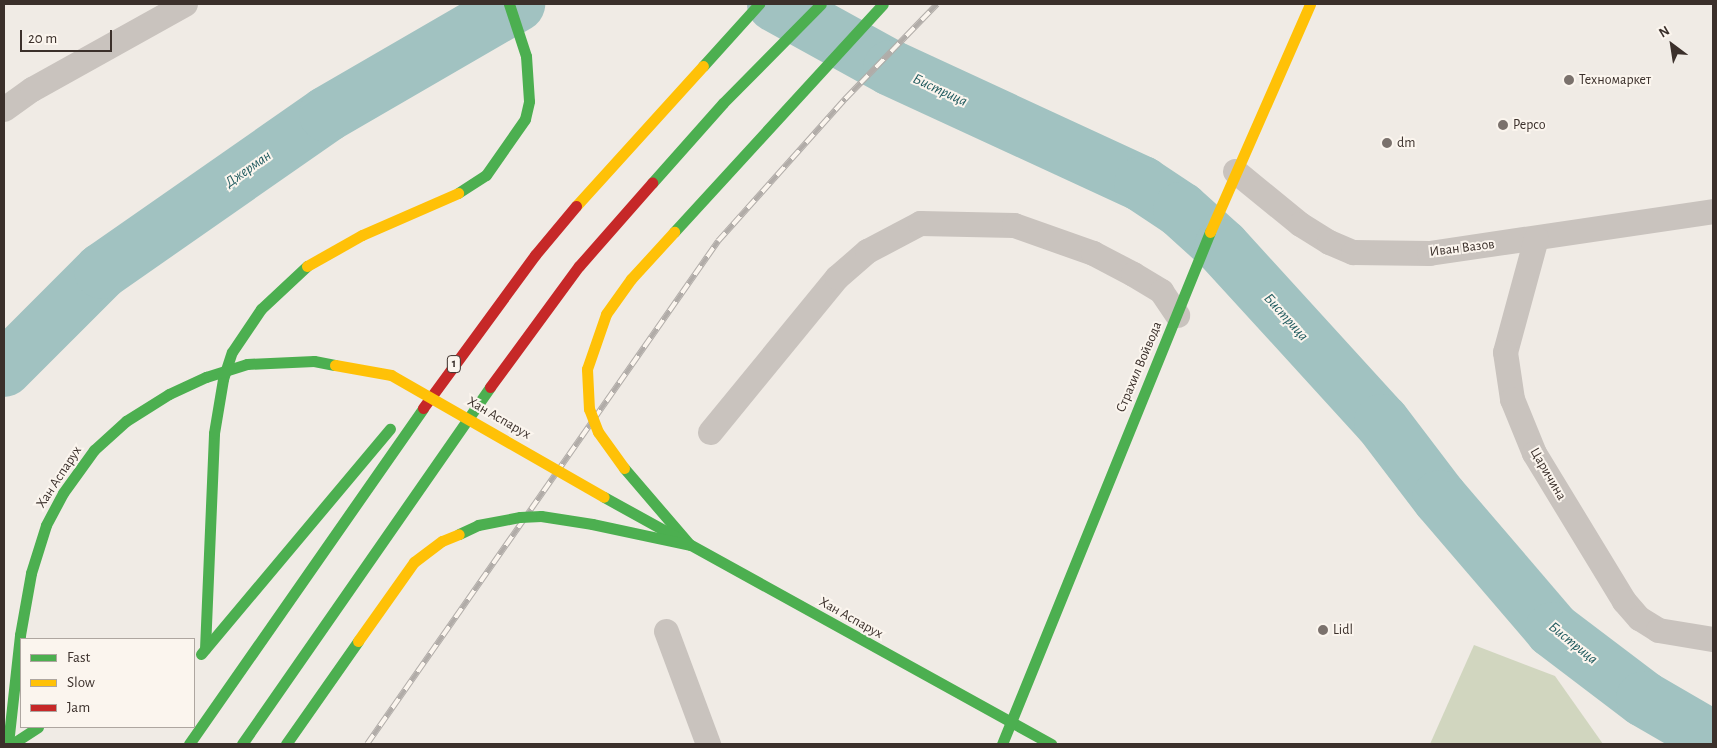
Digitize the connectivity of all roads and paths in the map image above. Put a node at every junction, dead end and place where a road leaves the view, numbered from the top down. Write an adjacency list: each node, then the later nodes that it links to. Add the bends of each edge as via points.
1 (185, 4): 7 (street, via 32,89)
2 (509, 4): 21 (main road, via 522,36 530,78 525,119 486,175 464,191 362,235 309,265 260,309 232,352 223,379 214,433)
3 (821, 4): 28 (main road, via 666,165 579,266)
4 (883, 4): 16 (main road, bridge, via 631,279 606,314 587,369 589,410 598,432 624,468)
5 (1310, 4): 8 (main road, Страхил Войвода)
6 (756, 7): 11 (main road, 1, via 601,177)
7 (4, 109)
8 (1234, 171): 10 (street, Иван Вазов, via 1300,224 1328,242 1353,252 1429,253); 12 (main road, Страхил Войвода)
9 (1713, 211): 10 (street, Иван Вазов)
10 (1536, 238): 19 (street, Царичина, via 1505,352 1512,399 1534,453 1624,601 1639,618 1658,630)
11 (535, 255): 13 (main road); 27 (main road, 1, via 454,364)
12 (1177, 315): 15 (street, via 1161,291 1093,253 1014,225 920,223 867,251 837,277); 23 (main road, Страхил Войвода)
13 (408, 407)
14 (396, 422): 21 (main road)
15 (710, 432)
16 (690, 545): 18 (main road, Хан Аспарух, bridge, via 391,375 314,361 247,364 206,377 170,394 126,421 94,450 63,493 46,525 31,573); 23 (main road, Хан Аспарух); 29 (main road, bridge, via 541,516 520,516 478,525 428,550 402,577)
17 (666, 632): 30 (street)
18 (21, 637)
19 (1713, 639)
20 (20, 645): 25 (main road, Хан Аспарух)
21 (205, 649): 22 (main road)
22 (195, 662)
23 (1010, 724): 31 (main road, Страхил Войвода); 32 (main road, Хан Аспарух)
24 (36, 728): 26 (main road)
25 (8, 744)
26 (12, 744)
27 (189, 744)
28 (242, 744)
29 (286, 744)
30 (708, 744)
31 (1002, 744)
32 (1051, 744)

